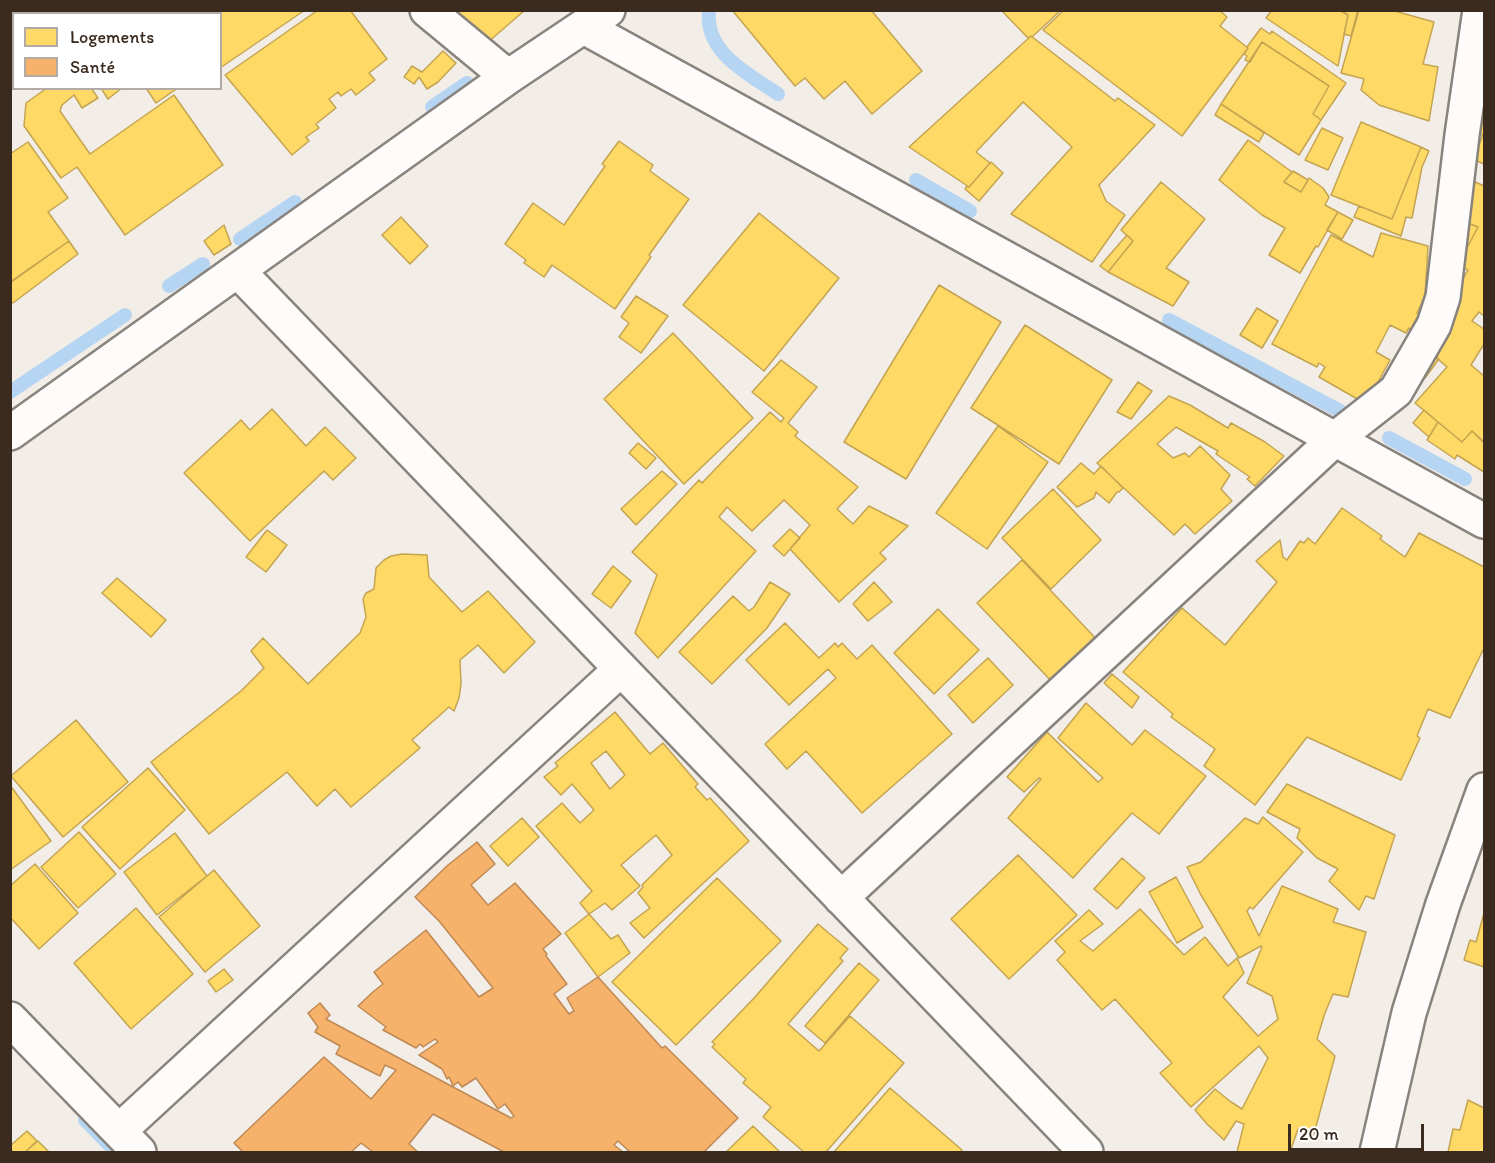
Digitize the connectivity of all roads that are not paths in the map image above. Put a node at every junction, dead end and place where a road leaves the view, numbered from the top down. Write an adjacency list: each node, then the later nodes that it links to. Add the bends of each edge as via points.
1 (427, 10): 4 (street)
2 (1480, 10): 7 (street, via 1443,297 1434,325 1396,391)
3 (596, 19): 4 (street); 7 (street)
4 (508, 77): 5 (street)
5 (238, 271): 6 (street); 9 (street)
6 (10, 433)
7 (1335, 439): 8 (street); 11 (street)
8 (1485, 521)
9 (621, 669): 11 (street); 13 (street)
10 (1485, 790): 15 (street, via 1409,1012)
11 (841, 898): 14 (street)
12 (10, 1019): 13 (street)
13 (129, 1142)
14 (1066, 1146)
15 (1377, 1152)

